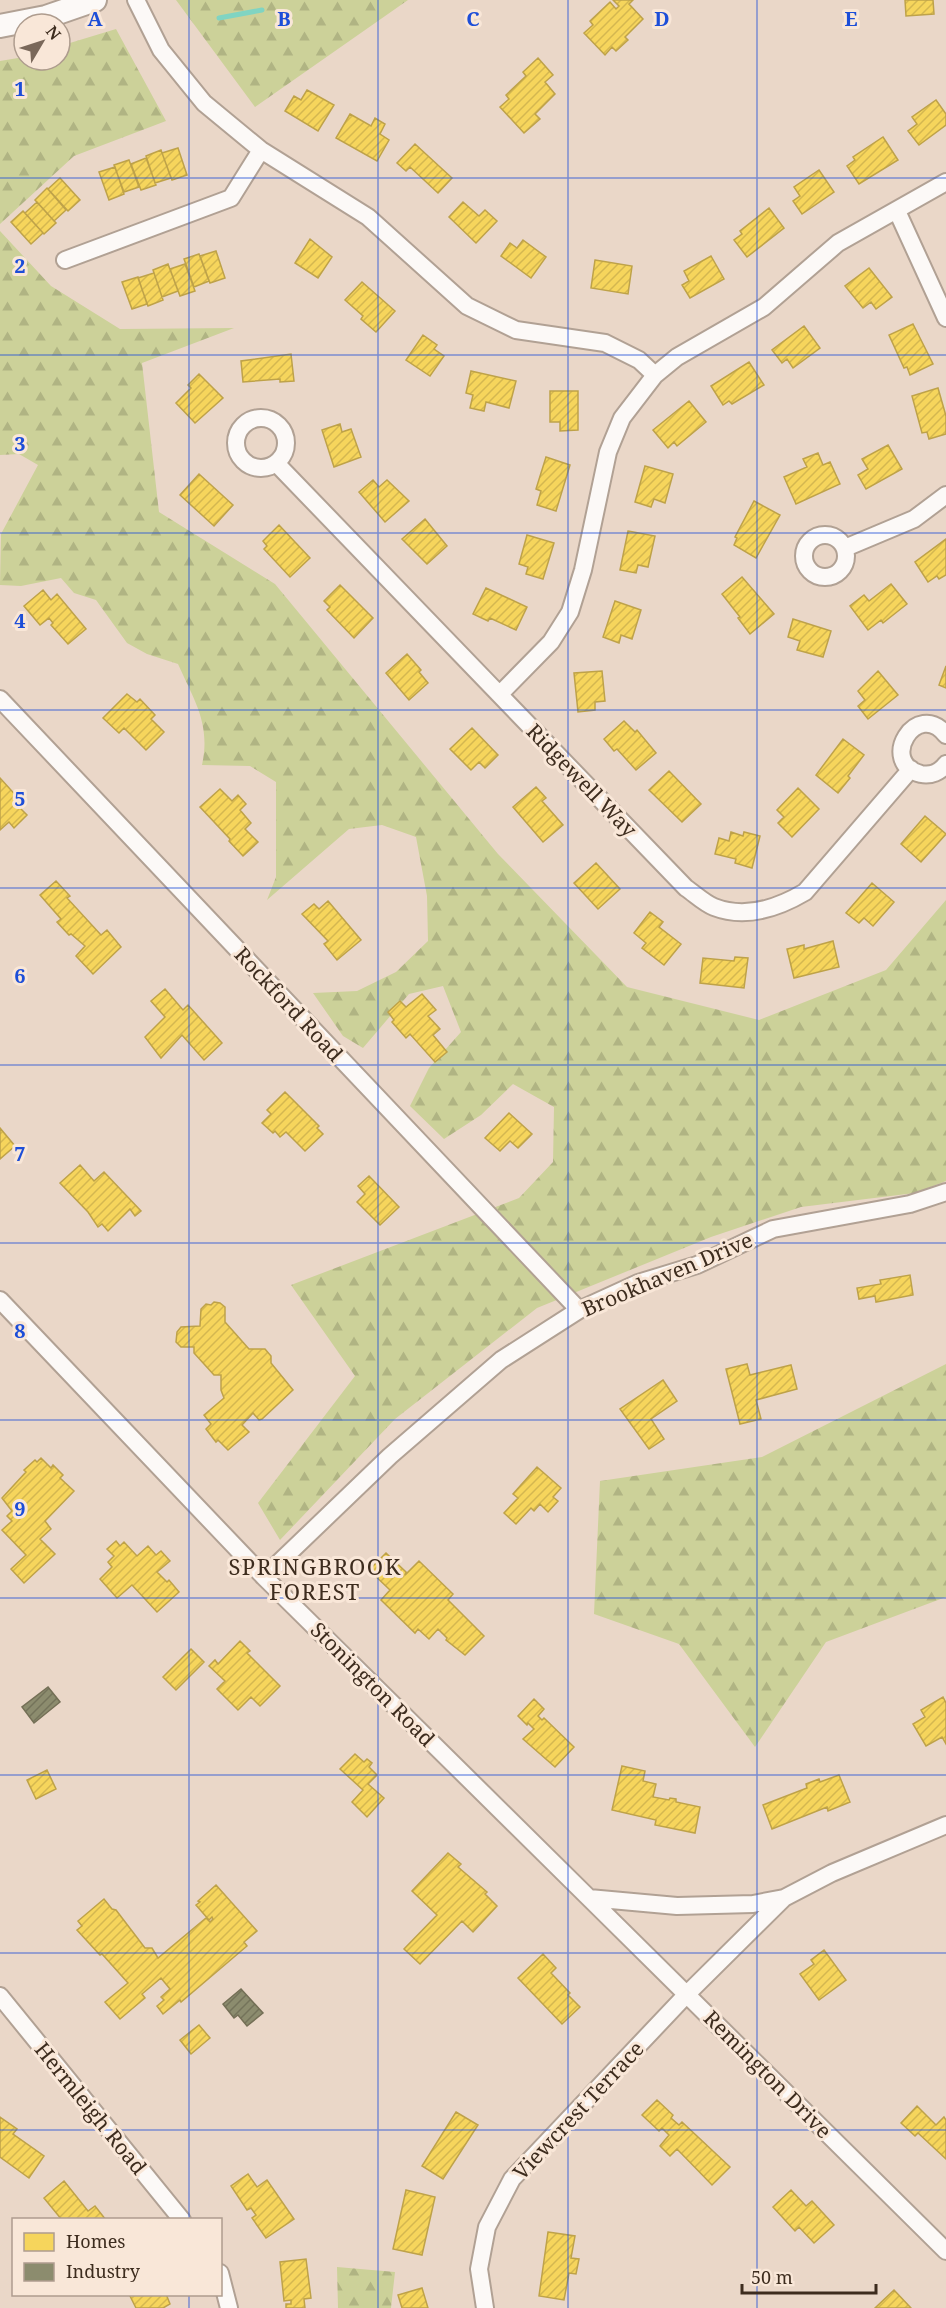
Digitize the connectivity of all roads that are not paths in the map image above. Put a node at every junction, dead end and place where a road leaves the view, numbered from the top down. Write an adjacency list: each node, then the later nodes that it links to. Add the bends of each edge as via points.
1 (95, 0): 3 (street, via 46,17)
2 (136, 0): 4 (street, via 161,50 204,103)
3 (0, 26)
4 (261, 150): 7 (street, via 231,198); 9 (street, via 368,217 467,306 516,330 605,343 639,360)
5 (946, 182): 6 (street)
6 (897, 211): 8 (street); 9 (street, via 838,243 764,307 677,357)
7 (65, 261)
8 (946, 318)
9 (655, 375): 13 (street, via 621,418 608,452 570,612 551,642)
10 (276, 463): 13 (street, Ridgewell Way)
11 (946, 495): 12 (street, via 914,519)
12 (845, 548)
13 (500, 694): 17 (street, Ridgewell Way, via 686,888 714,907 749,913 784,905 805,892)
14 (0, 699): 20 (street, Rockford Road)
15 (946, 735): 17 (street, via 928,724 907,734 901,748 905,764)
16 (946, 765): 17 (street, via 927,775)
17 (911, 769)
18 (946, 1192): 20 (street, Brookhaven Drive, via 910,1204 773,1228 697,1265 638,1283)
19 (0, 1300): 21 (street, Stonington Road)
20 (579, 1310): 21 (street, Brookhaven Drive, via 501,1360 390,1456)
21 (264, 1577): 23 (street, Stonington Road)
22 (946, 1825): 24 (street, via 832,1873)
23 (589, 1898): 24 (street, via 677,1906 753,1904); 25 (street, Remington Drive)
24 (784, 1898): 25 (street)
25 (687, 1994): 28 (street, Remington Drive); 31 (street, Viewcrest Terrace, via 512,2179 487,2227 479,2270)
26 (0, 1996): 27 (street, Hermleigh Road)
27 (180, 2218)
28 (946, 2251)
29 (222, 2281): 30 (street)
30 (229, 2308)
31 (485, 2308)

